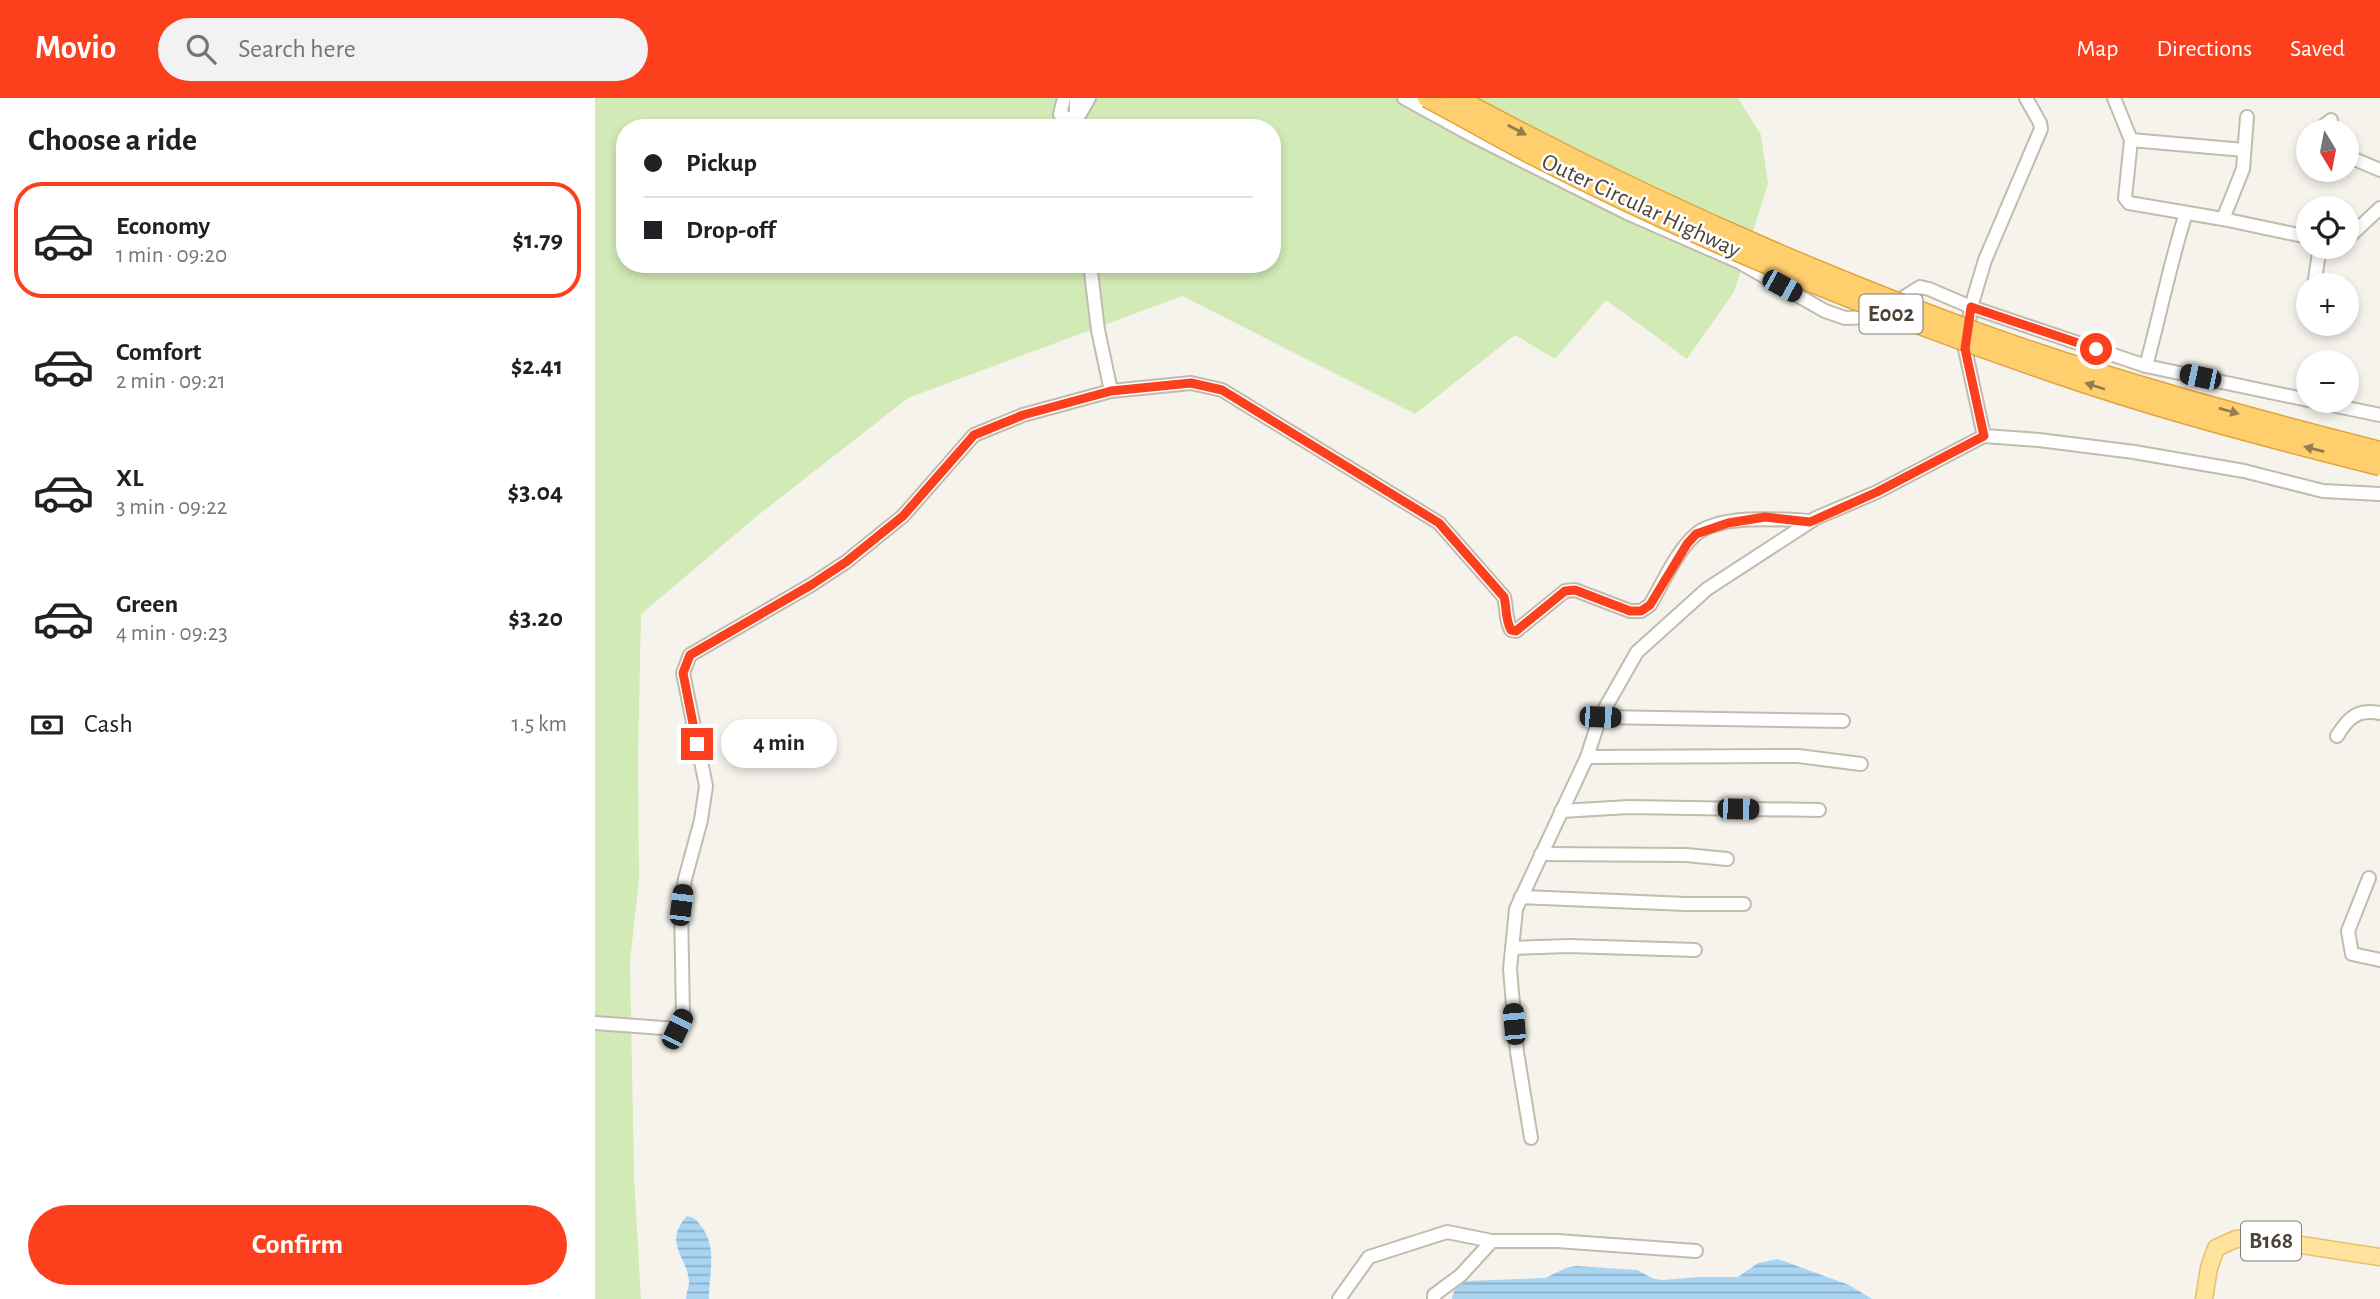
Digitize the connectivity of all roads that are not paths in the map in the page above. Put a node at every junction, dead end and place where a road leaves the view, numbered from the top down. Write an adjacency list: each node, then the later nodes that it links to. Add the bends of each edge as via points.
1 (1064, 98): 10 (street, via 1060,114)
2 (1076, 98): 11 (street)
3 (1089, 98): 12 (street)
4 (1405, 98): 23 (street, via 1627,213 1739,262 1825,311 1845,318 1872,317 1920,288)
5 (1427, 98): 31 (highway, Outer Circular Highway / E002, one-way to 5, bridge, via 2143,402 1875,308 1653,213)
6 (1457, 98): 30 (highway, Outer Circular Highway / E002, one-way to 30, bridge, via 1605,175 1788,259 1975,331 2132,383)
7 (2026, 98): 23 (street, via 2041,123 2040,135 1985,260)
8 (2113, 98): 13 (street)
9 (2247, 117): 14 (street)
10 (1067, 119)
11 (1076, 119)
12 (1079, 119)
13 (2131, 140): 14 (street); 18 (street, via 2125,198 2129,204)
14 (2243, 150): 19 (street, via 2243,169)
15 (2359, 160): 16 (street)
16 (2378, 166)
17 (2380, 208): 20 (street)
18 (2186, 213): 19 (street); 24 (street)
19 (2223, 219): 21 (street)
20 (2359, 228)
21 (2296, 234)
22 (1091, 273): 25 (street)
23 (1971, 307): 24 (street); 29 (street, via 1965,349)
24 (2146, 366): 26 (street)
25 (1111, 391): 33 (street, via 1191,383 1222,390 1439,523 1504,597 1506,621 1516,631 1565,591 1575,590 1641,611 1650,605 1687,544 1711,527 1765,517); 50 (street, via 1023,415 974,435 903,516 846,562 690,655 683,673 706,786 681,905 683,1016 677,1029)
26 (2296, 397)
27 (2359, 410): 28 (street)
28 (2380, 415)
29 (1984, 436): 32 (street, via 2134,452 2244,471 2323,491); 33 (street)
30 (2380, 451)
31 (2380, 466)
32 (2380, 494)
33 (1810, 522): 35 (street, via 1707,589 1637,652)
34 (2380, 713): 37 (street, via 2368,710 2347,719)
35 (1600, 717): 36 (street); 38 (street)
36 (1843, 721)
37 (2337, 736)
38 (1587, 757): 39 (street, via 1798,756); 41 (street)
39 (1861, 764)
40 (1819, 810): 41 (street, via 1629,807)
41 (1562, 811): 42 (street)
42 (1541, 854): 43 (street); 45 (street)
43 (1727, 859)
44 (2369, 878): 49 (street, via 2348,931 2352,954)
45 (1521, 897): 46 (street); 47 (street)
46 (1744, 904)
47 (1512, 948): 48 (street); 51 (street, via 1517,1052)
48 (1695, 950)
49 (2380, 960)
50 (595, 1023)
51 (1531, 1138)
52 (1492, 1241): 53 (street); 55 (street, via 1447,1232 1369,1257); 56 (street)
53 (1696, 1251)
54 (2380, 1257): 57 (main road, B168, via 2255,1238 2231,1240 2213,1254)
55 (1339, 1299)
56 (1434, 1299)
57 (2204, 1299)

